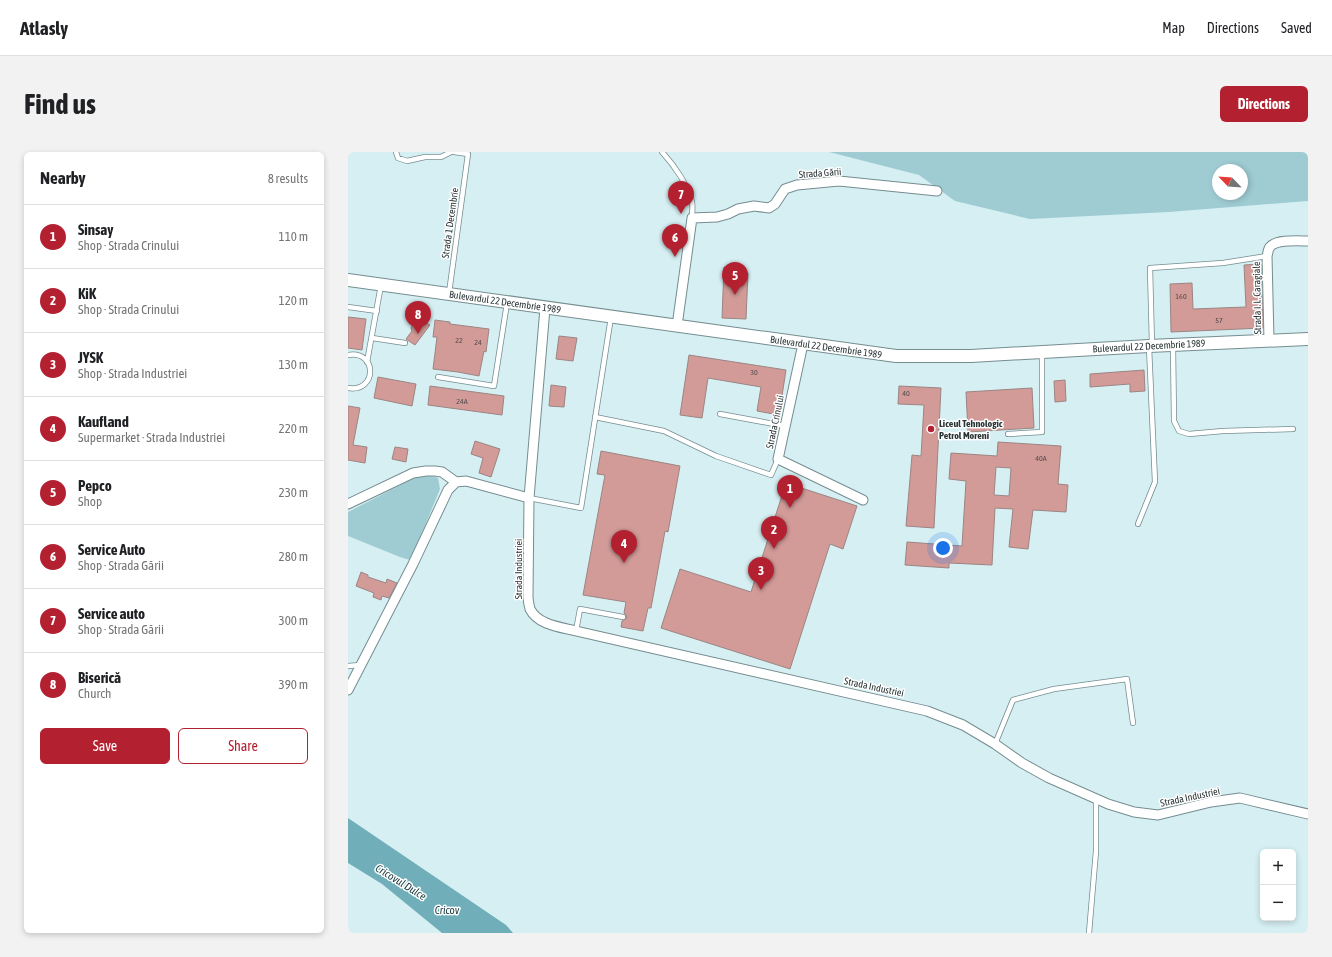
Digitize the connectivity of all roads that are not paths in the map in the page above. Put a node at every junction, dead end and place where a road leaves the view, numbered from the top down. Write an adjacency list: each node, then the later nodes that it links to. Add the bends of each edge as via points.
1 (396, 152): 2 (lane, via 398,158 407,161 441,157)
2 (451, 152)
3 (454, 152): 11 (lane, Strada 1 Decembrie, via 468,154)
4 (662, 152): 6 (lane, via 685,185 692,203)
5 (937, 191): 6 (street, Strada Gării, via 839,181 797,185 785,189 775,204 769,208 754,206 717,217)
6 (692, 218): 17 (street)
7 (1308, 241): 8 (street, Strada I. L. Caragiale, via 1275,243 1271,245)
8 (1267, 256): 20 (street, Strada I. L. Caragiale); 24 (lane, via 1223,263 1150,268)
9 (348, 280): 10 (main road, Bulevardul 22 Decembrie 1989)
10 (381, 285): 11 (main road, Bulevardul 22 Decembrie 1989); 15 (lane)
11 (449, 294): 12 (main road, Bulevardul 22 Decembrie 1989)
12 (507, 303): 14 (main road, Bulevardul 22 Decembrie 1989); 28 (lane, via 494,386)
13 (348, 307): 15 (lane)
14 (545, 308): 16 (main road, Bulevardul 22 Decembrie 1989); 37 (street, Strada Industriei)
15 (377, 311): 18 (lane)
16 (611, 317): 17 (main road, Bulevardul 22 Decembrie 1989); 31 (lane)
17 (676, 326): 22 (main road, Bulevardul 22 Decembrie 1989)
18 (372, 338): 21 (lane); 27 (lane)
19 (1308, 339): 20 (main road, Bulevardul 22 Decembrie 1989)
20 (1269, 340): 23 (main road, Bulevardul 22 Decembrie 1989)
21 (405, 343)
22 (802, 344): 25 (main road, Bulevardul 22 Decembrie 1989, via 896,356 970,356); 32 (street, Strada Crinului)
23 (1173, 344): 24 (main road, Bulevardul 22 Decembrie 1989); 33 (lane, via 1174,420 1179,431 1189,434)
24 (1151, 346): 25 (main road, Bulevardul 22 Decembrie 1989); 40 (lane, via 1155,482)
25 (1042, 352): 34 (lane, via 1042,432)
26 (348, 355): 27 (lane, via 359,355)
27 (367, 362): 29 (lane, via 370,367 369,379 365,384)
28 (438, 377)
29 (348, 388)
30 (720, 414): 32 (lane)
31 (595, 417): 35 (lane, via 664,431 716,456 771,474); 37 (lane, via 581,508)
32 (785, 426): 35 (street, Strada Crinului)
33 (1293, 429)
34 (1008, 434)
35 (778, 459): 38 (street, Strada Crinului)
36 (456, 482): 37 (street, via 466,481); 39 (street, via 442,472 426,470 413,473); 43 (street, via 441,502 413,564)
37 (529, 498): 42 (street, Strada Industriei, via 530,608 542,621)
38 (863, 500)
39 (348, 504)
40 (1138, 524)
41 (623, 617): 42 (lane, via 580,609)
42 (576, 631): 47 (street, Strada Industriei, via 927,711 963,725)
43 (360, 665): 44 (lane); 45 (street)
44 (348, 666)
45 (348, 690)
46 (1133, 723): 47 (lane, via 1127,679 1054,689 1013,700)
47 (995, 744): 48 (street, Strada Industriei, via 1049,778)
48 (1096, 799): 49 (street, Strada Industriei, via 1134,812 1158,815 1240,798); 50 (lane, via 1096,851)
49 (1308, 814)
50 (1089, 933)

